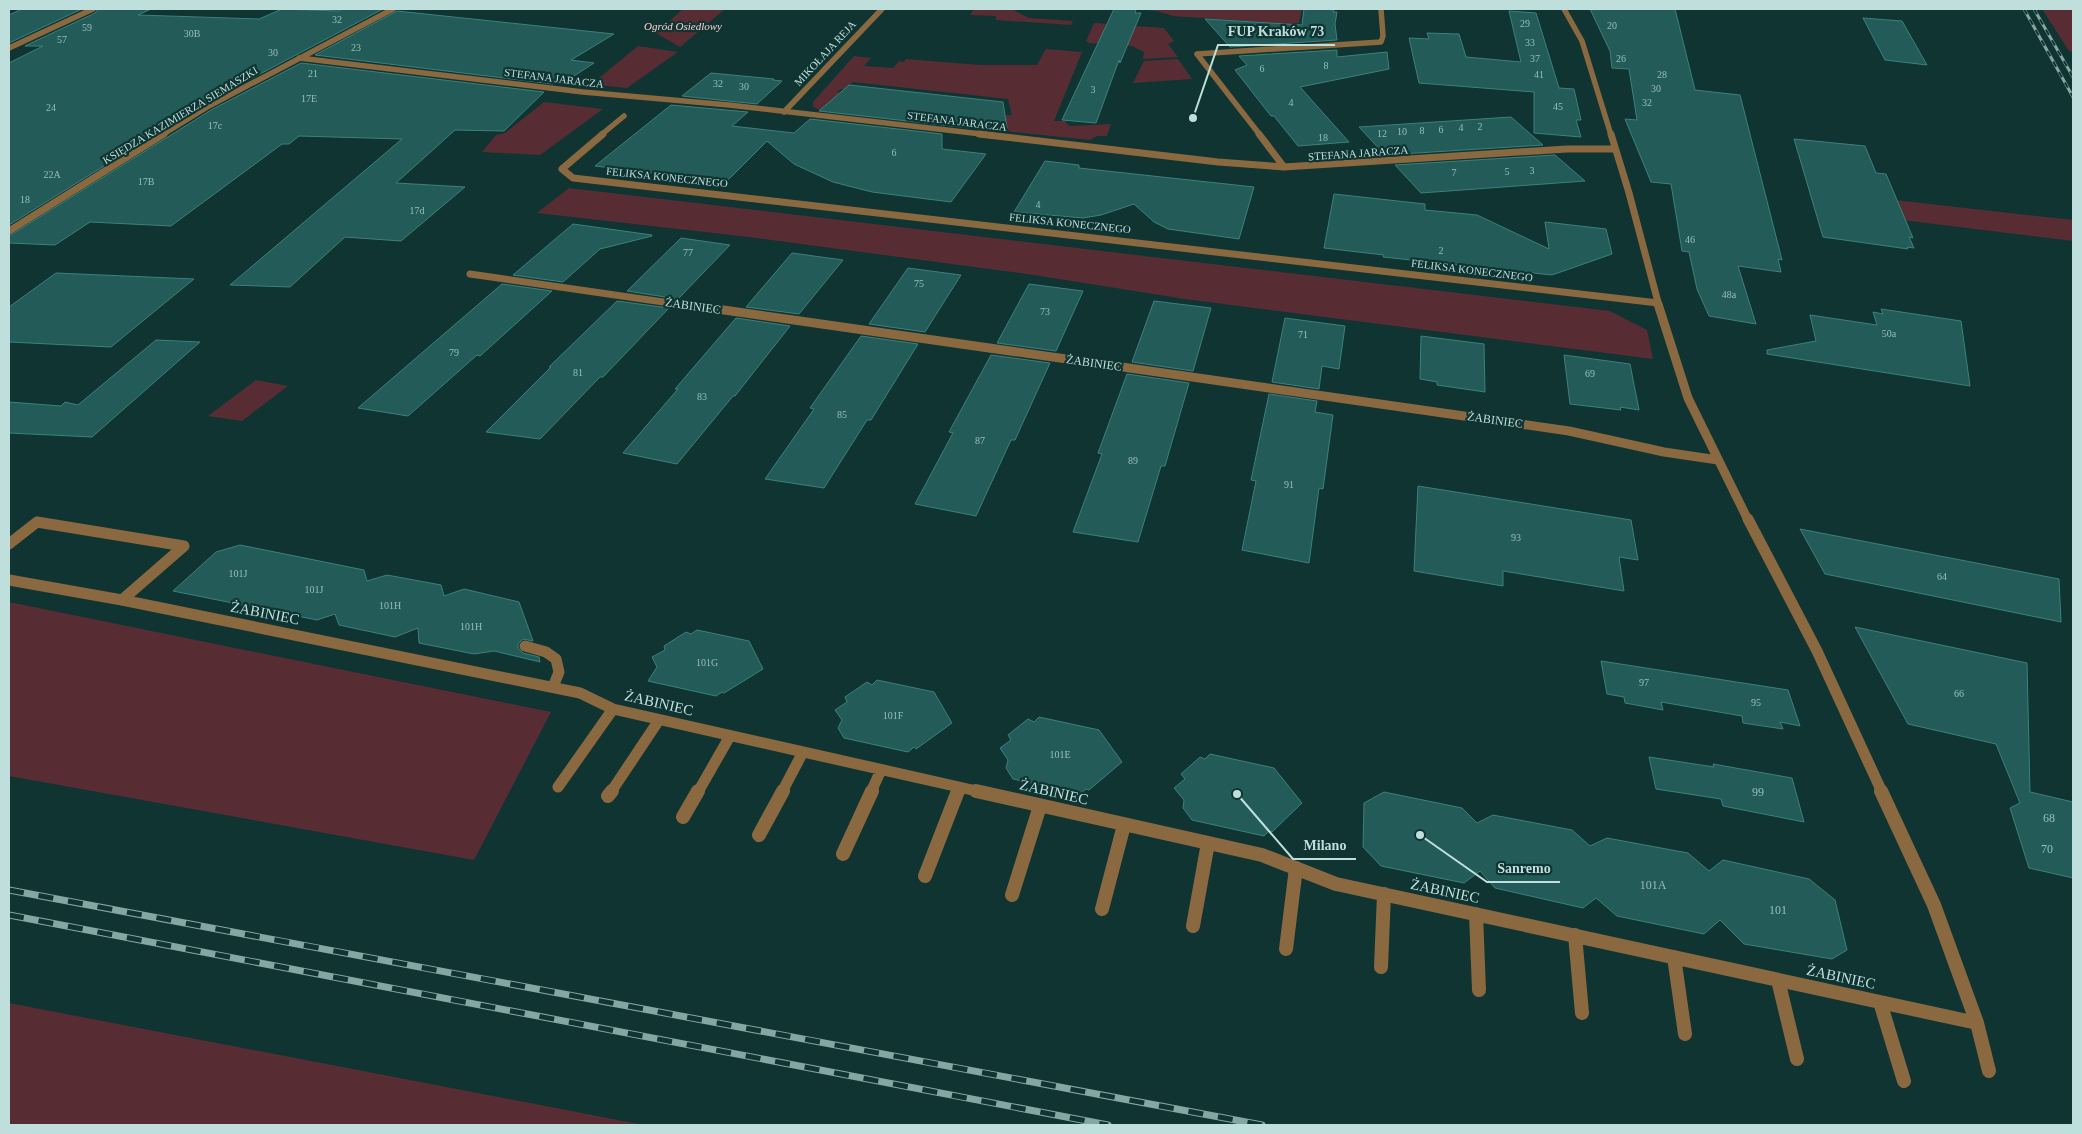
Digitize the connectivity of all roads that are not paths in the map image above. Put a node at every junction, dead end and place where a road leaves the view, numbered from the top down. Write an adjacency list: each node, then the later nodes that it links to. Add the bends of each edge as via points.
1 (93, 9): 6 (street)
2 (393, 9): 7 (street, KSIĘDZA KAZIMIERZA SIEMASZKI)
3 (882, 9): 8 (street, MIKOŁAJA REJA)
4 (1380, 9): 11 (street, via 1381,42 1197,54)
5 (1564, 9): 10 (street, via 1579,34)
6 (9, 48)
7 (299, 58): 8 (street, STEFANA JARACZA); 12 (street, KSIĘDZA KAZIMIERZA SIEMASZKI, via 209,106)
8 (784, 112): 11 (street, STEFANA JARACZA)
9 (624, 116): 14 (street, FELIKSA KONECZNEGO, via 562,169 573,178)
10 (1614, 149): 11 (street, STEFANA JARACZA, via 1567,149); 14 (street, via 1629,192)
11 (1284, 167)
12 (9, 231)
13 (470, 274): 15 (street, ŻABINIEC, via 1569,431)
14 (1658, 303): 15 (street, via 1688,398)
15 (1718, 460): 50 (street, via 1817,651 1934,905)
16 (9, 544): 18 (street, via 37,522 184,546)
17 (9, 580): 18 (street, ŻABINIEC)
18 (122, 600): 20 (street, ŻABINIEC)
19 (526, 646): 20 (street, via 556,658 559,672)
20 (553, 687): 21 (street, ŻABINIEC, via 580,693)
21 (613, 709): 22 (street, ŻABINIEC); 26 (street)
22 (659, 720): 23 (street, ŻABINIEC); 28 (street)
23 (730, 736): 24 (street, ŻABINIEC); 30 (street)
24 (803, 752): 25 (street, ŻABINIEC); 32 (street)
25 (881, 770): 27 (street, ŻABINIEC); 34 (street)
26 (558, 787)
27 (959, 788): 29 (street, ŻABINIEC); 36 (street)
28 (608, 796)
29 (1040, 806): 31 (street, ŻABINIEC); 38 (street)
30 (683, 817)
31 (1124, 825): 33 (street, ŻABINIEC); 39 (street)
32 (759, 835)
33 (1208, 843): 35 (street, ŻABINIEC, via 1262,854); 41 (street)
34 (842, 854)
35 (1296, 868): 37 (street, ŻABINIEC, via 1336,884); 43 (street)
36 (925, 876)
37 (1384, 894): 40 (street, ŻABINIEC); 45 (street)
38 (1012, 895)
39 (1102, 910)
40 (1476, 914): 42 (street, ŻABINIEC); 47 (street)
41 (1193, 926)
42 (1575, 936): 44 (street, ŻABINIEC); 49 (street)
43 (1286, 949)
44 (1674, 957): 46 (street, ŻABINIEC); 51 (street)
45 (1381, 967)
46 (1778, 980): 48 (street, ŻABINIEC); 52 (street)
47 (1479, 990)
48 (1880, 1002): 50 (street, ŻABINIEC); 54 (street)
49 (1582, 1012)
50 (1977, 1023): 53 (street)
51 (1685, 1034)
52 (1796, 1059)
53 (1989, 1071)
54 (1904, 1081)

